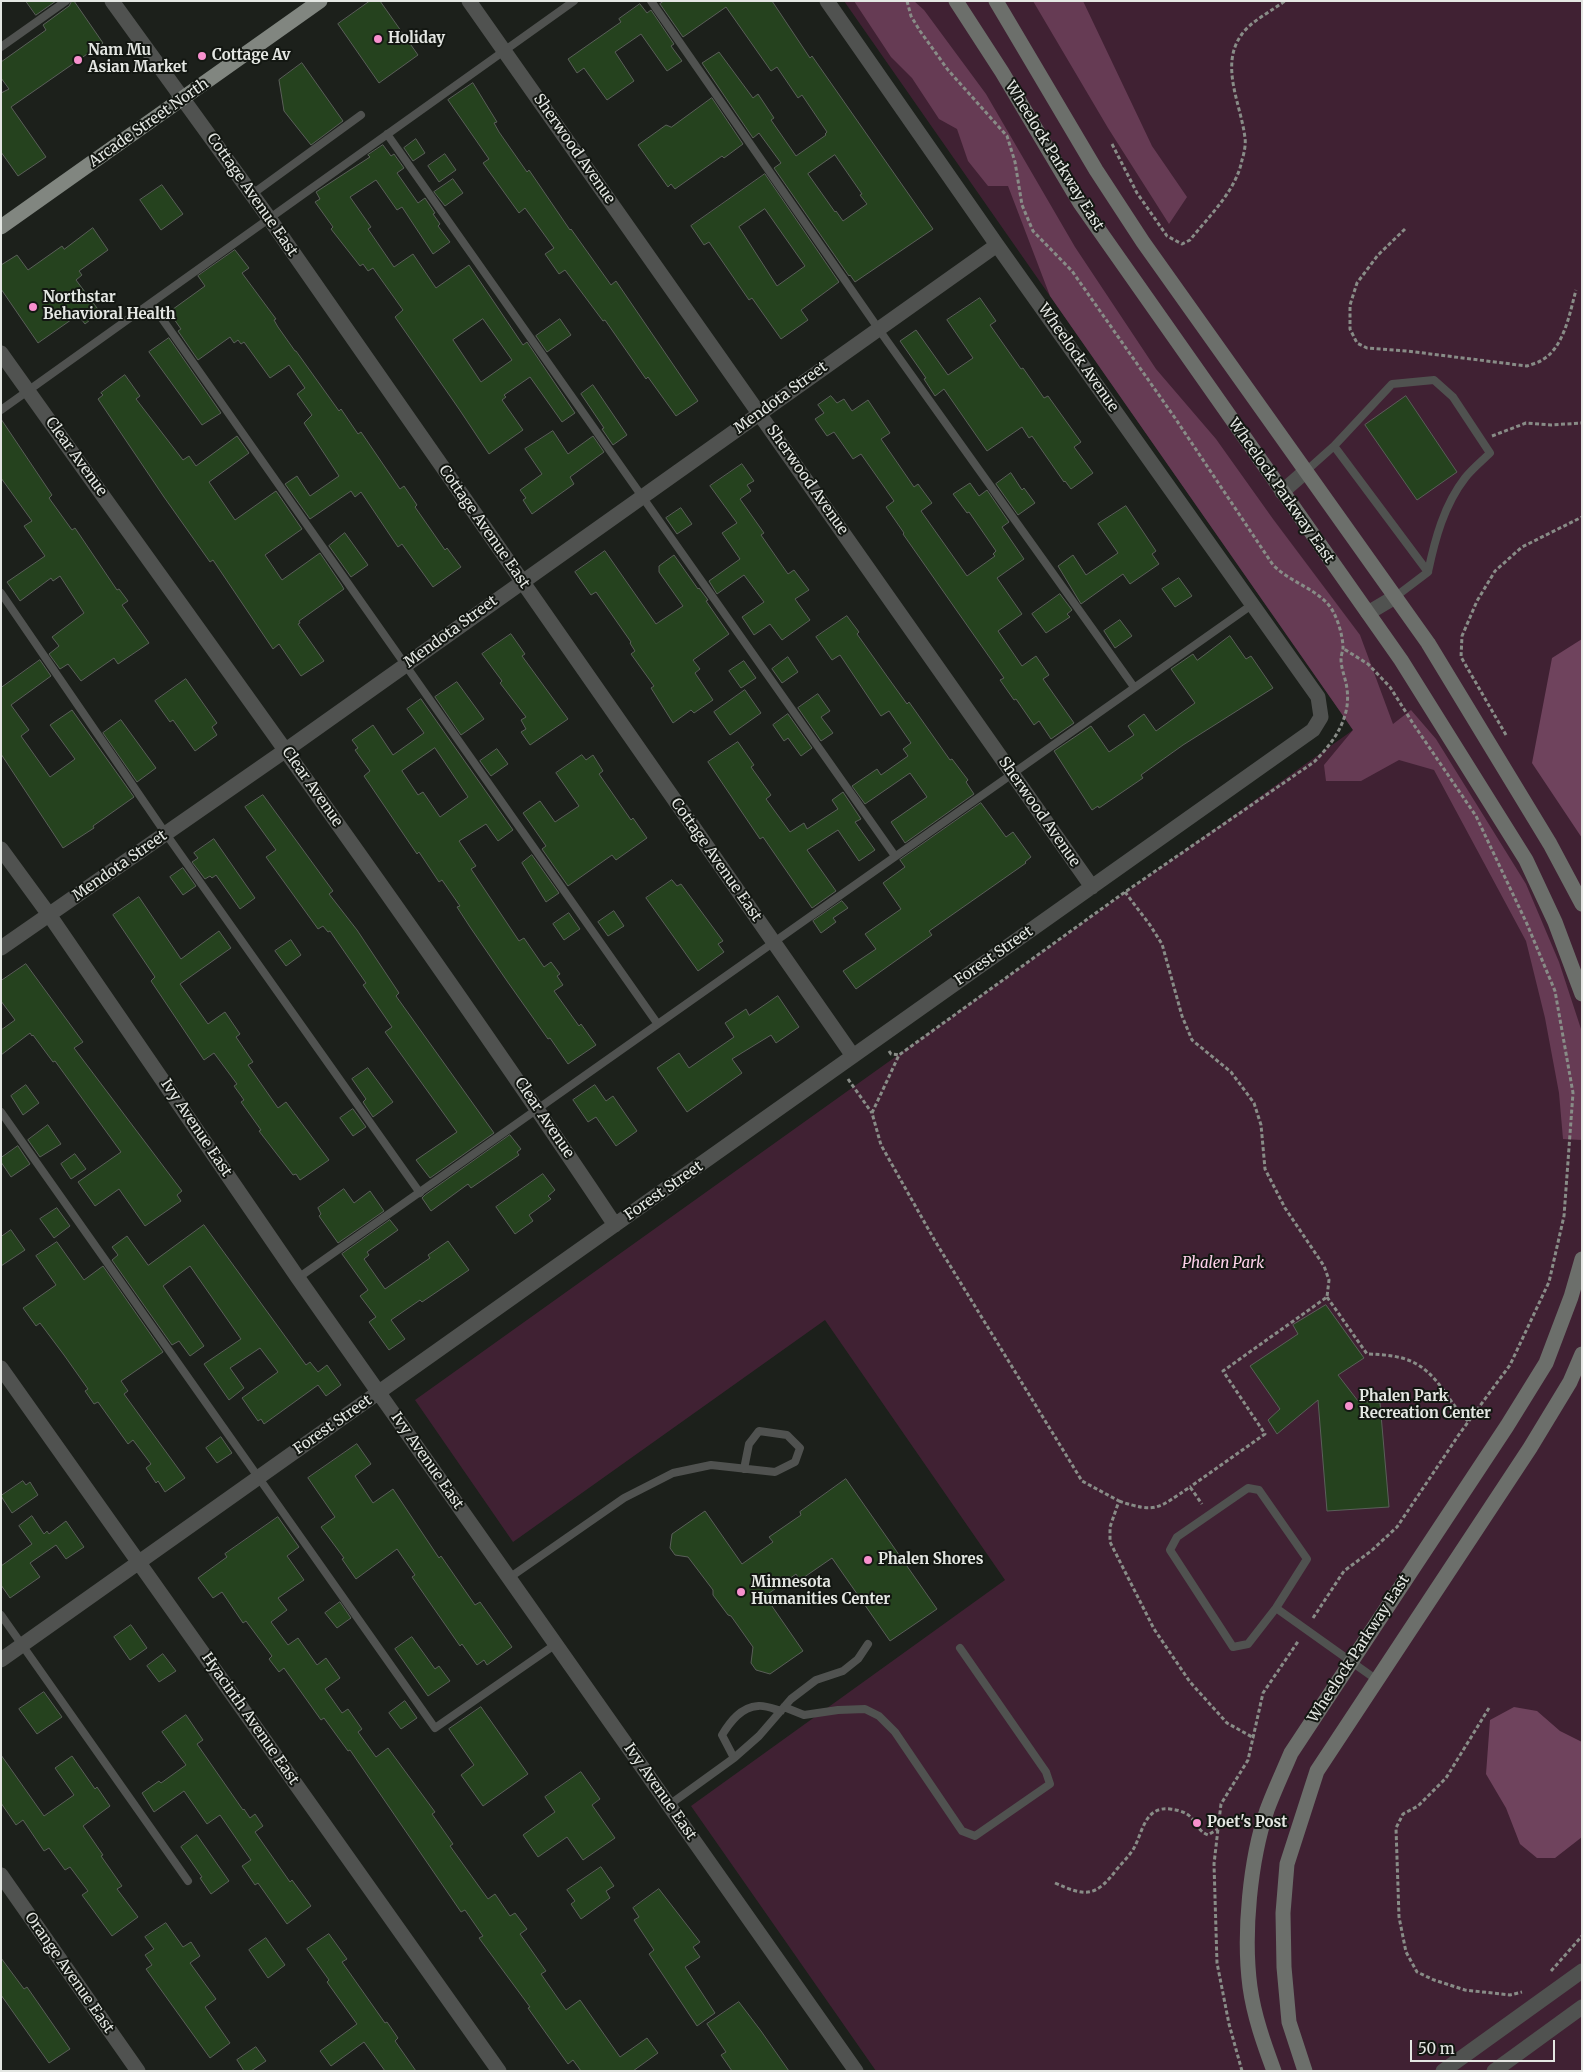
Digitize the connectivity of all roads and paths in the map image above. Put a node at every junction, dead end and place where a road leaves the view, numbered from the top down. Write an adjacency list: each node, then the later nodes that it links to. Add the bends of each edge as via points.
1 (66, 1): 12 (lane)
2 (112, 1): 14 (street, Cottage Avenue East)
3 (320, 1): 14 (main road, Arcade Street North)
4 (469, 1): 13 (street, Sherwood Avenue)
5 (574, 1): 13 (lane)
6 (651, 1): 25 (lane)
7 (827, 1): 22 (street, Wheelock Avenue)
8 (907, 1): 43 (path, via 911,16 948,70 1007,136 1022,206 1033,231 1072,271 1273,565 1333,610)
9 (956, 1): 34 (street, Wheelock Parkway East, via 1080,203)
10 (996, 1): 33 (street, Wheelock Parkway East, via 1096,170 1143,242)
11 (1285, 1): 17 (path, via 1243,32 1234,46 1235,99 1246,139 1242,163 1232,188 1190,240 1182,244 1166,236 1137,192)
12 (1, 47)
13 (504, 50): 16 (lane); 29 (street, Sherwood Avenue)
14 (184, 99): 18 (street, Cottage Avenue East); 20 (main road, Arcade Street North)
15 (361, 115): 18 (lane)
16 (387, 134): 19 (lane); 35 (lane)
17 (1112, 144)
18 (251, 194): 19 (street, Cottage Avenue East)
19 (269, 218): 24 (lane); 38 (street, Cottage Avenue East)
20 (1, 227)
21 (1405, 229): 23 (path, via 1357,283 1350,305 1350,329 1357,343 1367,348 1527,366 1543,360 1556,348)
22 (997, 245): 25 (street, Mendota Street); 41 (street, Wheelock Avenue)
23 (1576, 290)
24 (151, 303): 27 (lane); 44 (lane)
25 (878, 328): 29 (street, Mendota Street); 45 (lane)
26 (1, 353): 27 (street, Clear Avenue)
27 (28, 391): 28 (lane); 48 (street, Clear Avenue)
28 (1, 410)
29 (760, 412): 35 (street, Mendota Street); 49 (street, Sherwood Avenue)
30 (1582, 423): 31 (path, via 1526,423)
31 (1482, 440): 32 (lane, via 1453,397 1434,380 1392,384); 37 (lane, via 1490,452 1465,478 1447,506)
32 (1334, 446): 33 (lane); 37 (lane)
33 (1306, 471): 34 (street); 40 (street, Wheelock Parkway East)
34 (1282, 492): 42 (street, Wheelock Parkway East)
35 (642, 497): 38 (street, Mendota Street); 52 (lane)
36 (1582, 517): 47 (path, via 1522,546 1495,571 1476,601 1462,636 1461,657)
37 (1428, 572): 40 (lane)
38 (522, 582): 44 (street, Mendota Street); 57 (street, Cottage Avenue East)
39 (1, 593): 50 (lane)
40 (1395, 597): 42 (street); 55 (street, Wheelock Parkway East, via 1428,643 1550,844)
41 (1252, 604): 45 (lane); 46 (street, Wheelock Avenue, via 1318,697)
42 (1368, 613): 59 (street, Wheelock Parkway East, via 1526,860 1555,922)
43 (1344, 649): 54 (path, via 1341,658 1348,710 1327,749 1314,762); 74 (path, via 1368,664 1390,687 1476,816 1555,991 1573,1093 1564,1216 1549,1282 1510,1364)
44 (405, 665): 48 (street, Mendota Street); 60 (lane)
45 (1134, 687): 49 (lane)
46 (1321, 717): 53 (street, Forest Street, via 1313,730)
47 (1510, 742)
48 (286, 750): 50 (street, Mendota Street); 63 (street, Clear Avenue)
49 (1011, 773): 52 (lane); 53 (street, Sherwood Avenue)
50 (166, 834): 56 (street, Mendota Street); 66 (lane)
51 (1, 849): 56 (street, Ivy Avenue East)
52 (895, 856): 57 (lane)
53 (1092, 887): 61 (street, Forest Street)
54 (1124, 892): 65 (path, via 899,1055); 70 (path, via 1162,944 1192,1040 1231,1072 1254,1103 1265,1169 1285,1208 1324,1266 1329,1280)
55 (1582, 904)
56 (50, 916): 58 (street, Mendota Street); 69 (street, Ivy Avenue East)
57 (773, 942): 60 (lane); 61 (street, Cottage Avenue East)
58 (1, 948)
59 (1582, 994)
60 (657, 1023): 63 (lane)
61 (853, 1056): 62 (street, Forest Street)
62 (840, 1067): 65 (path); 67 (street, Forest Street)
63 (539, 1110): 66 (lane); 67 (street, Clear Avenue)
64 (1, 1112): 76 (lane)
65 (872, 1113): 78 (path, via 881,1145 935,1241 1082,1481)
66 (420, 1193): 69 (lane)
67 (615, 1225): 73 (street, Forest Street)
68 (1582, 1259): 90 (street, Wheelock Parkway East, via 1546,1363)
69 (298, 1278): 73 (street, Ivy Avenue East)
70 (1327, 1298): 74 (path, via 1368,1354 1405,1357 1424,1368); 77 (path, via 1223,1371 1265,1434)
71 (1582, 1354): 91 (street, via 1570,1382 1530,1448)
72 (1, 1368): 80 (street, Hyacinth Avenue East)
73 (379, 1393): 76 (street, Forest Street); 81 (street, Ivy Avenue East)
74 (1468, 1421): 84 (path, via 1398,1527 1344,1571)
75 (744, 1470): 75 (lane, via 776,1472 795,1462 800,1448 787,1436 759,1431 749,1444); 81 (lane, via 711,1465 673,1473 624,1498)
76 (260, 1477): 80 (street, Forest Street); 85 (lane, via 435,1728)
77 (1190, 1487): 78 (path, via 1151,1509); 79 (path)
78 (1119, 1501): 94 (path, via 1110,1527 1110,1542 1154,1629 1190,1682 1227,1723)
79 (1209, 1515): 82 (lane, via 1248,1488 1259,1490 1307,1559); 82 (lane, via 1176,1537 1170,1550 1233,1647 1248,1644)
80 (140, 1562): 87 (street, Forest Street); 107 (street, Hyacinth Avenue East)
81 (509, 1578): 85 (street, Ivy Avenue East)
82 (1276, 1608): 84 (lane)
83 (1, 1615): 87 (lane)
84 (1306, 1628): 90 (lane); 94 (path, via 1263,1692)
85 (556, 1644): 96 (street, Ivy Avenue East)
86 (868, 1644): 93 (lane, via 858,1659 843,1671 816,1680)
87 (22, 1645): 89 (street, Forest Street); 99 (lane)
88 (960, 1648): 93 (lane, via 1046,1772 1050,1784 975,1836 962,1831 895,1732 879,1716 865,1709 804,1715)
89 (1, 1660)
90 (1350, 1660): 91 (lane); 110 (street, Wheelock Parkway East, via 1291,1753 1267,1810 1255,1862 1248,1928 1250,1987 1262,2039)
91 (1377, 1680): 111 (street, Wheelock Parkway East, via 1317,1771 1287,1864 1283,1914 1284,1967 1289,2022)
92 (1489, 1708): 104 (path, via 1446,1778 1418,1806 1403,1814 1396,1828 1399,1917 1406,1952 1417,1972 1466,1990 1510,1996)
93 (783, 1709): 95 (lane); 95 (lane, via 759,1705 732,1720 722,1735)
94 (1254, 1738): 97 (path, via 1248,1760 1221,1804)
95 (734, 1758): 96 (lane)
96 (669, 1805): 108 (street, Ivy Avenue East)
97 (1218, 1829): 100 (path, via 1208,1836 1202,1833 1194,1817 1167,1809 1157,1810 1149,1816 1134,1848 1102,1888 1092,1892 1072,1891); 109 (path, via 1214,1864 1217,1963)
98 (1, 1876): 106 (street, Orange Avenue East)
99 (188, 1881)
100 (1055, 1883)
101 (1582, 1936): 103 (path)
102 (1582, 1971): 112 (street)
103 (1546, 1976)
104 (1526, 1991)
105 (1582, 2007): 113 (street)
106 (138, 2071)
107 (499, 2071)
108 (856, 2071)
109 (1242, 2071)
110 (1274, 2071)
111 (1305, 2071)
112 (1443, 2071)
113 (1494, 2071)

